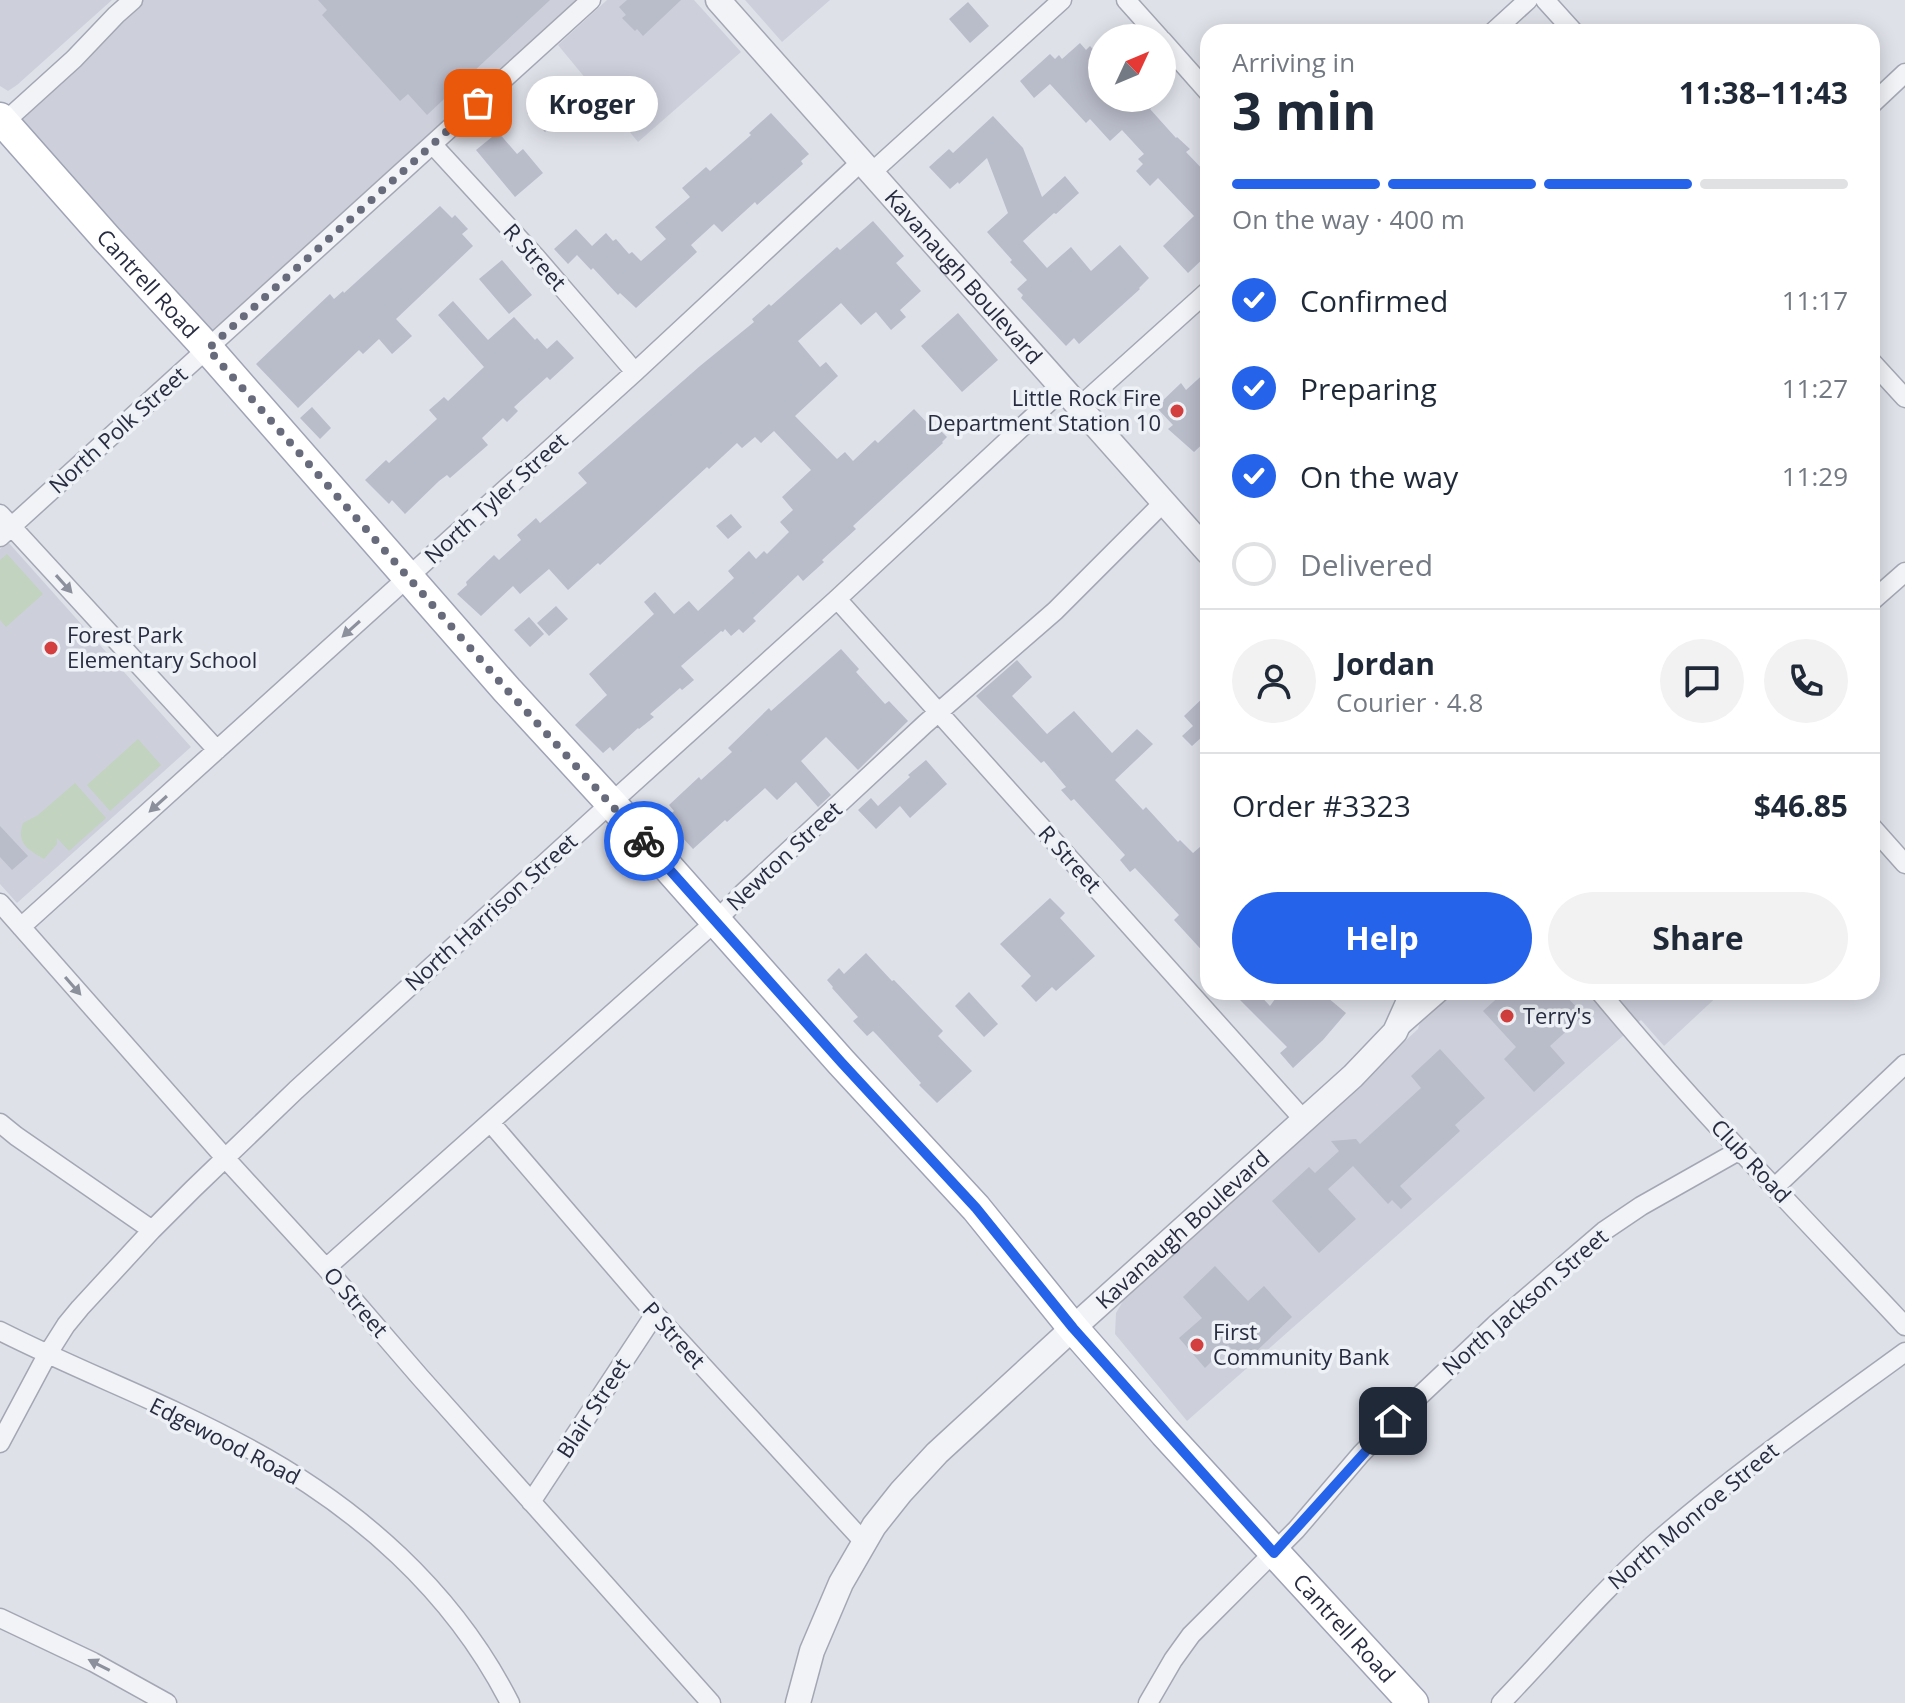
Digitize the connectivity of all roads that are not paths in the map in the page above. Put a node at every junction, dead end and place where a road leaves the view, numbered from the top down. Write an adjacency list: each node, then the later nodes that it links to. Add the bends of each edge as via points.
1 (133, 0): 15 (street)
2 (591, 0): 16 (street, North Polk Street)
3 (718, 0): 17 (street, Kavanaugh Boulevard)
4 (1062, 0): 17 (street, North Tyler Street)
5 (1126, 0): 8 (street)
6 (1528, 0): 9 (street)
7 (1545, 0): 10 (street)
8 (1148, 24)
9 (1502, 24)
10 (1567, 24)
11 (1176, 56): 13 (street)
12 (1905, 73): 14 (street)
13 (1200, 83)
14 (1880, 96)
15 (1, 122): 19 (main road, Cantrell Road)
16 (433, 145): 19 (street, North Polk Street); 21 (street, R Street)
17 (867, 167): 21 (street, North Tyler Street); 22 (street, Kavanaugh Boulevard)
18 (1200, 297): 22 (street, North Harrison Street)
19 (208, 349): 25 (street, North Polk Street); 28 (main road, Cantrell Road)
20 (1880, 371): 23 (street)
21 (635, 372): 28 (street, North Tyler Street)
22 (1072, 397): 24 (street, Kavanaugh Boulevard); 30 (street, North Harrison Street)
23 (1905, 398)
24 (1164, 502): 26 (street, Kavanaugh Boulevard); 31 (street, Newton Street, via 1055,611)
25 (4, 526): 32 (street, one-way to 32)
26 (1200, 543)
27 (1905, 572): 29 (street)
28 (409, 577): 32 (street, North Tyler Street, one-way to 32); 33 (main road, Cantrell Road)
29 (1880, 594)
30 (837, 599): 31 (street, R Street); 33 (street, North Harrison Street)
31 (939, 712): 37 (street, Newton Street); 44 (street, R Street)
32 (217, 750): 38 (street, North Tyler Street, one-way to 38)
33 (611, 803): 37 (main road, Cantrell Road); 48 (street, North Harrison Street)
34 (1880, 836): 35 (street)
35 (1905, 864)
36 (0, 903): 38 (street, O Street)
37 (715, 922): 45 (street, Newton Street); 54 (main road, Cantrell Road, via 976,1208)
38 (21, 927): 48 (street, O Street, one-way to 48)
39 (1409, 1000): 42 (street, Kavanaugh Boulevard)
40 (1431, 1000): 42 (street)
41 (1607, 1000): 47 (street, Club Road)
42 (1395, 1032): 44 (street, Kavanaugh Boulevard)
43 (1905, 1064): 49 (street)
44 (1303, 1119): 54 (street, Kavanaugh Boulevard)
45 (490, 1122): 51 (street, Newton Street); 52 (street, P Street)
46 (0, 1123): 50 (street)
47 (1740, 1150): 49 (street, Club Road); 61 (street, North Jackson Street, via 1641,1206 1543,1281 1393,1421)
48 (226, 1159): 50 (street, North Harrison Street); 51 (street, O Street)
49 (1775, 1187): 53 (street, Club Road)
50 (152, 1230): 57 (street, North Harrison Street, via 80,1308)
51 (326, 1268): 59 (street, O Street)
52 (655, 1314): 59 (street, Blair Street); 60 (street, P Street)
53 (1905, 1326)
54 (1073, 1328): 60 (street, Kavanaugh Boulevard, via 937,1453); 61 (main road, Cantrell Road)
55 (0, 1331): 57 (street, Edgewood Road)
56 (1905, 1352): 69 (street, North Monroe Street, via 1755,1461 1653,1545)
57 (47, 1355): 58 (street, North Harrison Street); 64 (street, Edgewood Road, via 248,1448 359,1519 443,1601)
58 (0, 1443)
59 (531, 1502): 65 (street, O Street)
60 (864, 1542): 66 (street, Kavanaugh Boulevard, via 825,1616)
61 (1274, 1553): 67 (street, North Jackson Street, via 1191,1635); 68 (main road, Cantrell Road)
62 (0, 1618): 63 (street, one-way to 62)
63 (167, 1703)
64 (510, 1703)
65 (711, 1703)
66 (798, 1703)
67 (1148, 1703)
68 (1413, 1703)
69 (1501, 1703)

